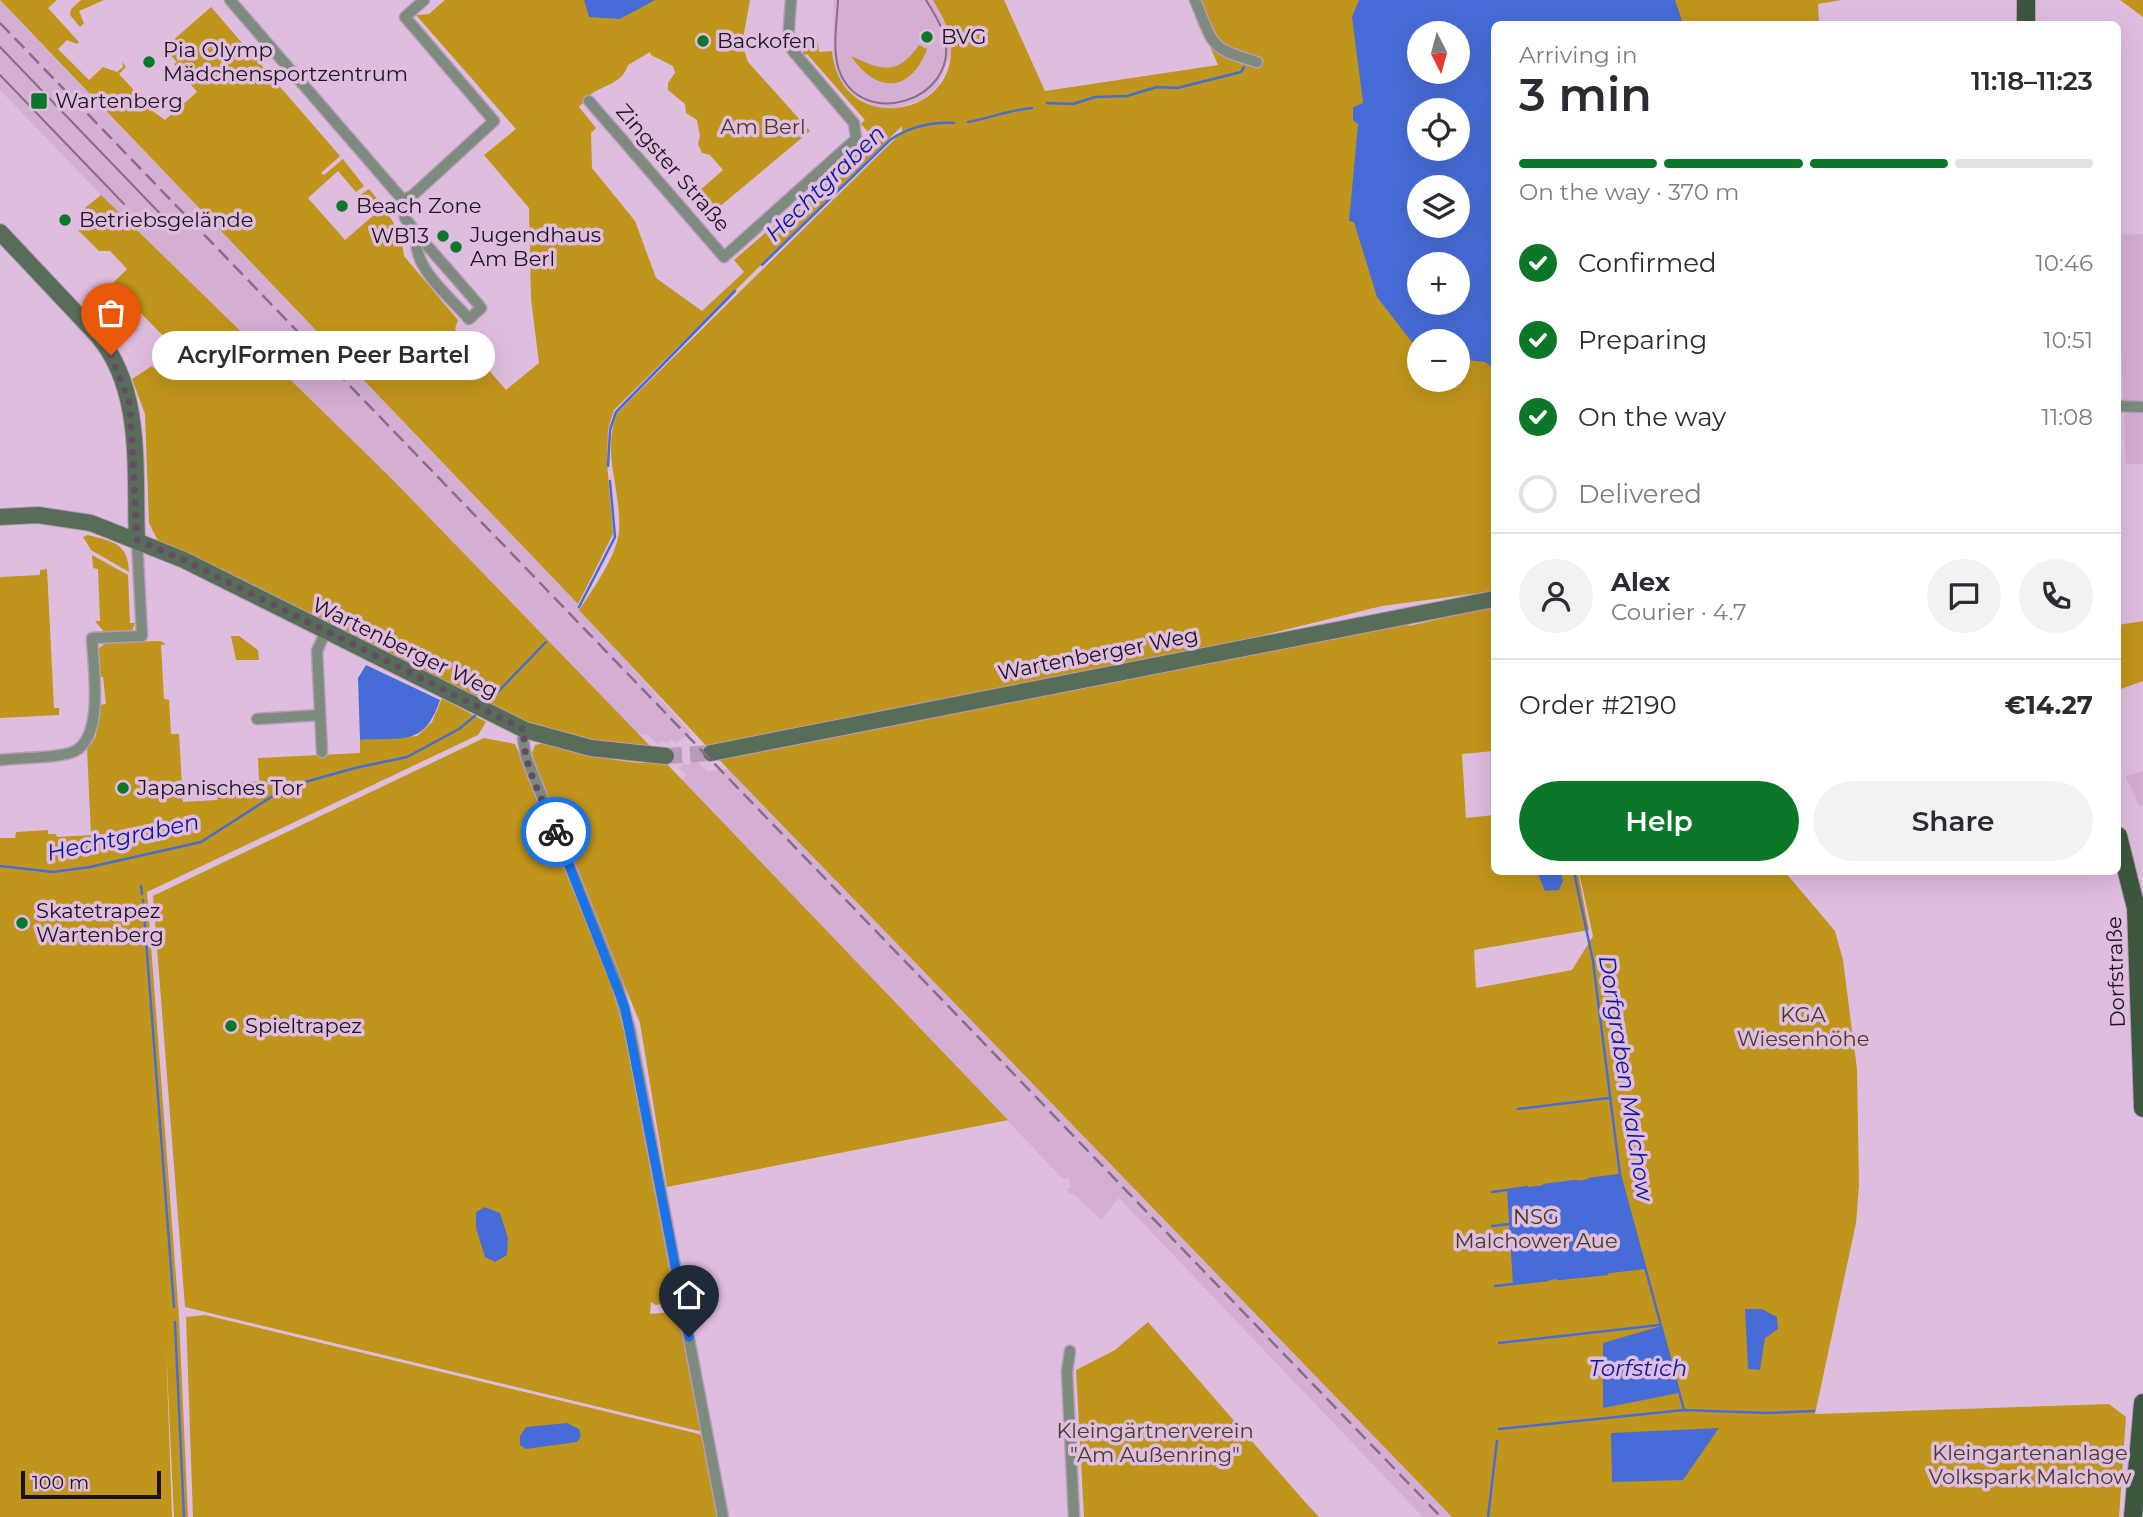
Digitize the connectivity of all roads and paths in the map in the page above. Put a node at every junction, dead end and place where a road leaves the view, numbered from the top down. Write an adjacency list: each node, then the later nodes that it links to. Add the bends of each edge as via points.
1 (229, 0): 9 (street)
2 (424, 0): 9 (street, via 405,17 494,121)
3 (791, 0): 8 (street, Zingster Straße, via 788,41 854,123 856,139 724,257)
4 (1195, 0): 7 (street, via 1219,49)
5 (2026, 0): 6 (main road)
6 (2026, 21)
7 (1257, 62)
8 (589, 101)
9 (403, 200): 11 (street, via 405,218)
10 (0, 232): 15 (main road, via 111,355 130,405)
11 (417, 234): 11 (street, via 481,308 469,319 423,265 416,248)
12 (2121, 407): 13 (street)
13 (2143, 407)
14 (0, 517): 15 (main road, Wartenberger Weg, via 67,518)
15 (137, 540): 17 (main road, Wartenberger Weg); 24 (street, via 142,636 92,638 94,718 86,742 69,753)
16 (1491, 600): 22 (main road, Wartenberger Weg)
17 (325, 633): 18 (street, via 317,651); 20 (main road, Wartenberger Weg)
18 (320, 715): 19 (street); 21 (street)
19 (257, 719)
20 (525, 730): 23 (main road, Wartenberger Weg, via 591,748); 30 (street, via 526,757 617,983 630,1030)
21 (323, 752)
22 (710, 752)
23 (666, 756)
24 (0, 760)
25 (2121, 848): 26 (main road, Dorfstraße, via 2136,908)
26 (2143, 1108)
27 (1070, 1352): 31 (street)
28 (2143, 1403): 29 (main road)
29 (2142, 1444): 32 (main road)
30 (723, 1517)
31 (1074, 1517)
32 (2133, 1517)

